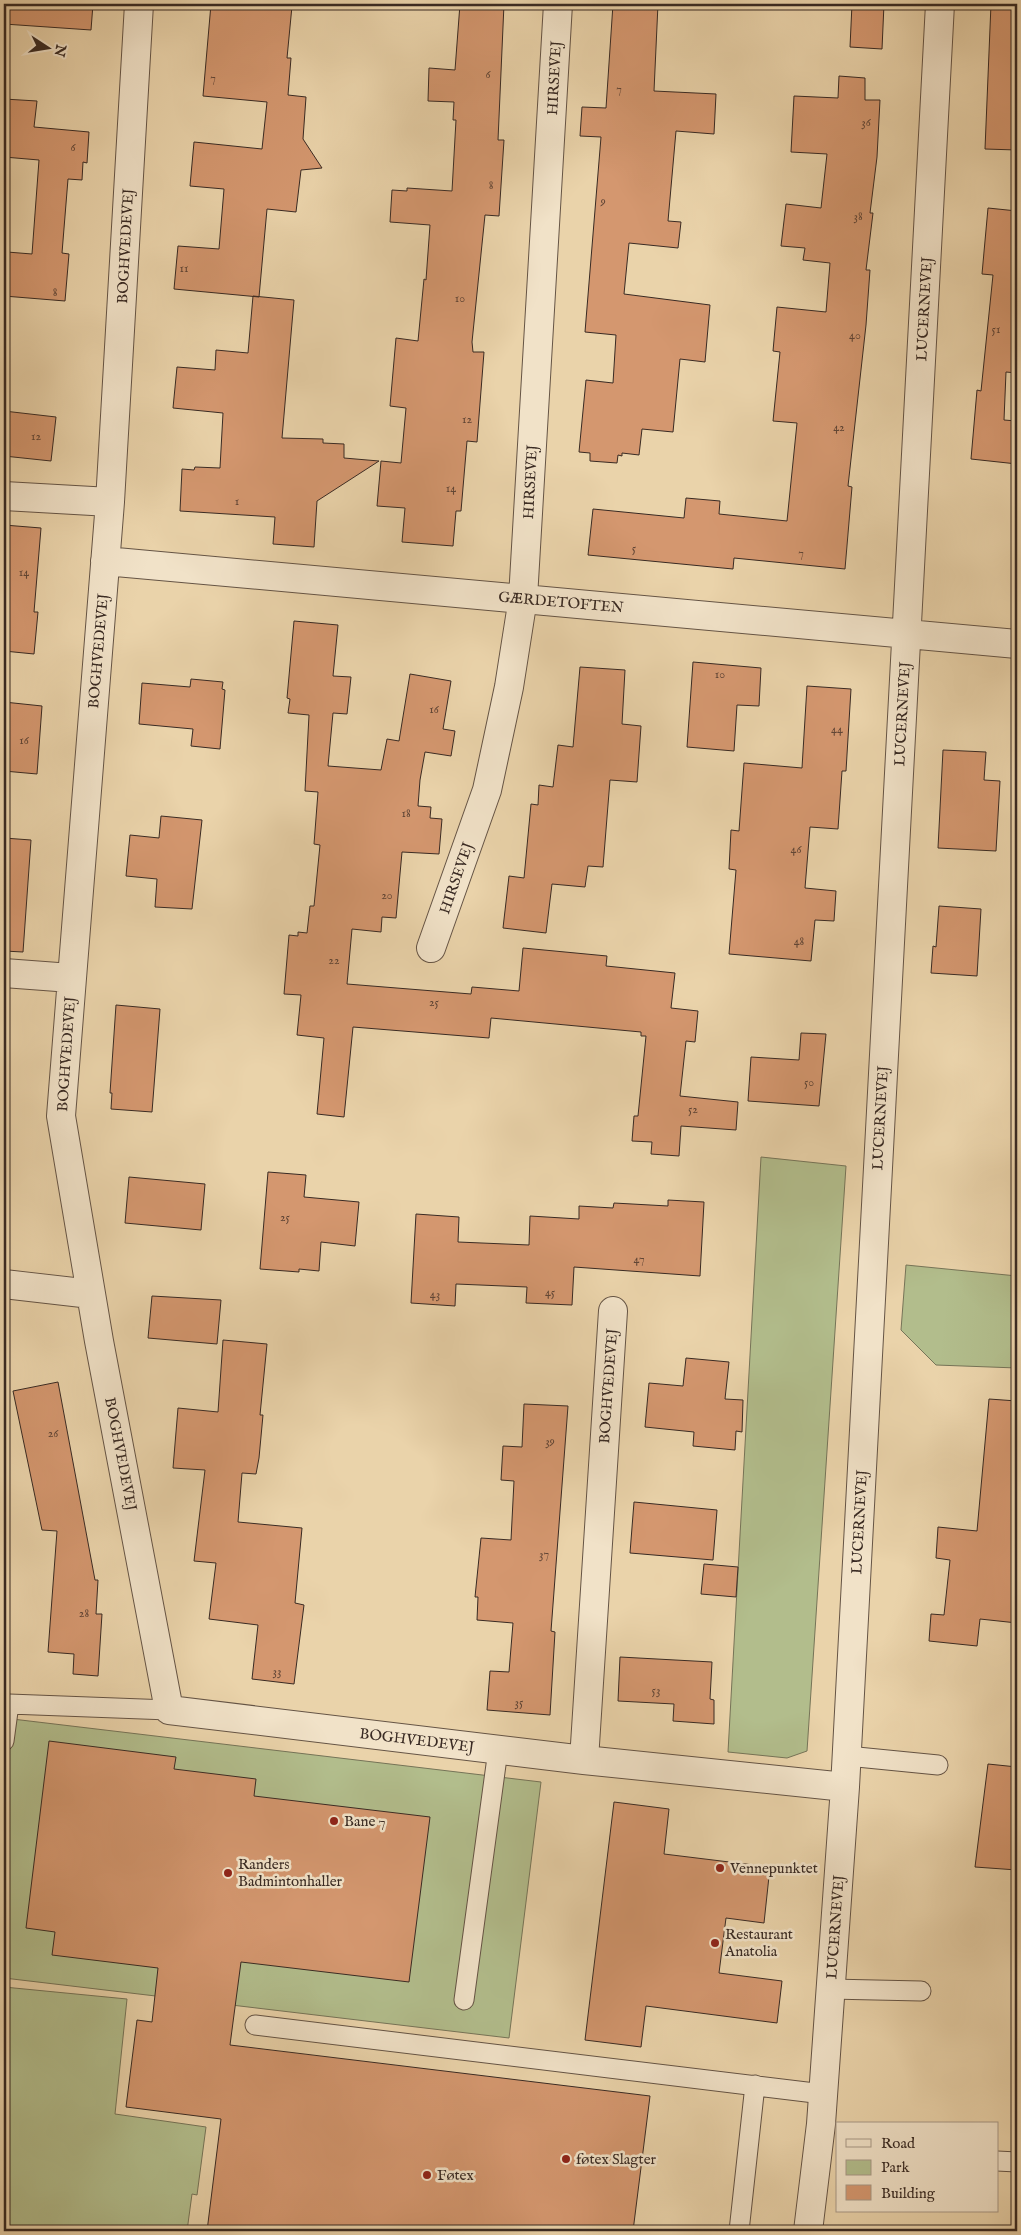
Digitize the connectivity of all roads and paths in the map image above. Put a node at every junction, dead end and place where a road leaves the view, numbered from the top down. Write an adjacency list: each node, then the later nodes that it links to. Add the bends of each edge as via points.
1 (139, 4): 5 (street, BOGHVEDEVEJ)
2 (558, 4): 7 (street, HIRSEVEJ)
3 (940, 4): 8 (street, LUCERNEVEJ)
4 (4, 496): 5 (street)
5 (110, 502): 6 (street, BOGHVEDEVEJ)
6 (105, 562): 7 (street, GÆRDETOFTEN); 12 (street, BOGHVEDEVEJ)
7 (523, 598): 8 (street, GÆRDETOFTEN); 10 (street, HIRSEVEJ, via 509,687 487,790)
8 (906, 634): 9 (street, GÆRDETOFTEN); 19 (street, LUCERNEVEJ)
9 (1017, 644)
10 (431, 948)
11 (4, 973): 12 (street)
12 (71, 978): 14 (street, BOGHVEDEVEJ, via 61,1116)
13 (4, 1284): 14 (street)
14 (91, 1294): 16 (street, BOGHVEDEVEJ)
15 (613, 1311): 20 (street, BOGHVEDEVEJ)
16 (170, 1710): 17 (lane, via 9,1704); 18 (street, BOGHVEDEVEJ)
17 (4, 1741)
18 (498, 1750): 20 (street, BOGHVEDEVEJ); 25 (lane)
19 (847, 1756): 21 (lane); 22 (street, LUCERNEVEJ)
20 (584, 1760): 22 (street, BOGHVEDEVEJ)
21 (938, 1765)
22 (845, 1787): 23 (street, LUCERNEVEJ)
23 (830, 1989): 24 (lane); 28 (street, LUCERNEVEJ)
24 (921, 1991)
25 (464, 2000)
26 (255, 2025): 27 (lane)
27 (755, 2086): 28 (lane); 32 (lane)
28 (823, 2094): 29 (street, LUCERNEVEJ)
29 (829, 2126): 33 (street, LUCERNEVEJ)
30 (998, 2161): 31 (lane)
31 (1017, 2162)
32 (739, 2231)
33 (808, 2231)

